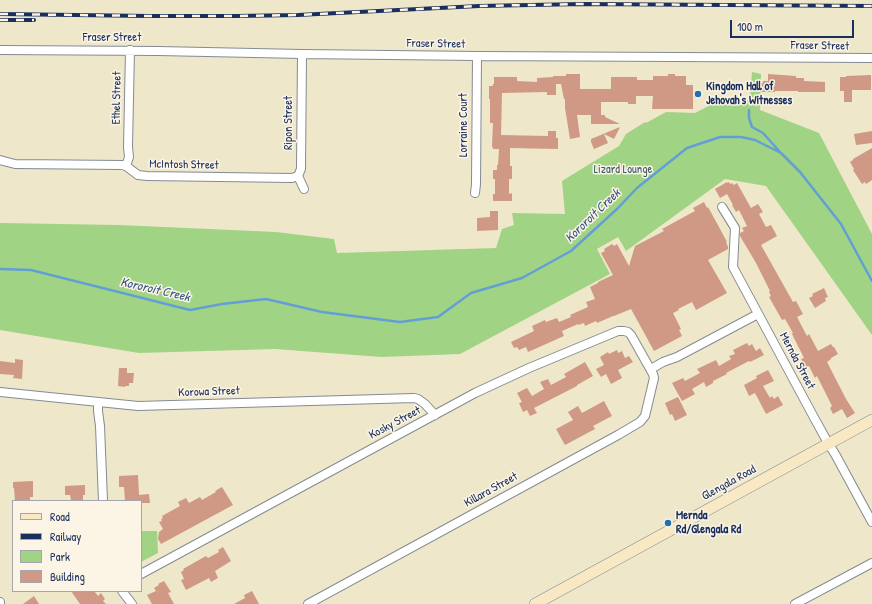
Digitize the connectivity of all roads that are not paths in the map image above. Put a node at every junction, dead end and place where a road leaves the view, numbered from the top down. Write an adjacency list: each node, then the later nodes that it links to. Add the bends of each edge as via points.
1 (0, 50): 2 (street, Fraser Street)
2 (130, 50): 3 (street, Fraser Street); 7 (street, Ethel Street, via 128,147)
3 (302, 54): 4 (street, Fraser Street); 8 (street, Ripon Street, via 301,169)
4 (476, 56): 5 (street, Fraser Street); 10 (street, Lorraine Court)
5 (872, 58)
6 (0, 160): 7 (street, McIntosh Street, via 15,164)
7 (124, 166): 8 (street, McIntosh Street, via 138,175 148,176)
8 (298, 176): 9 (street)
9 (304, 190)
10 (475, 193)
11 (722, 207): 12 (street, Mernda Street, via 735,228 733,267)
12 (758, 314): 13 (street, via 663,362); 18 (street, Mernda Street)
13 (652, 371): 16 (street, Kosky Street, via 631,335 624,330 618,331 529,368); 25 (street, Killara Street, via 653,384 644,416 636,425)
14 (0, 392): 15 (street, Korowa Street)
15 (102, 403): 16 (street, Korowa Street, via 138,406 409,397 425,404); 19 (street, via 100,426)
16 (431, 417): 22 (street, Kosky Street)
17 (872, 420): 18 (street, Glengala Road)
18 (828, 443): 20 (street, Mernda Street); 26 (street, Glengala Road)
19 (103, 500)
20 (872, 522)
21 (871, 563): 27 (street)
22 (142, 573)
23 (123, 592): 24 (street)
24 (132, 604)
25 (308, 604)
26 (535, 604)
27 (795, 604)

